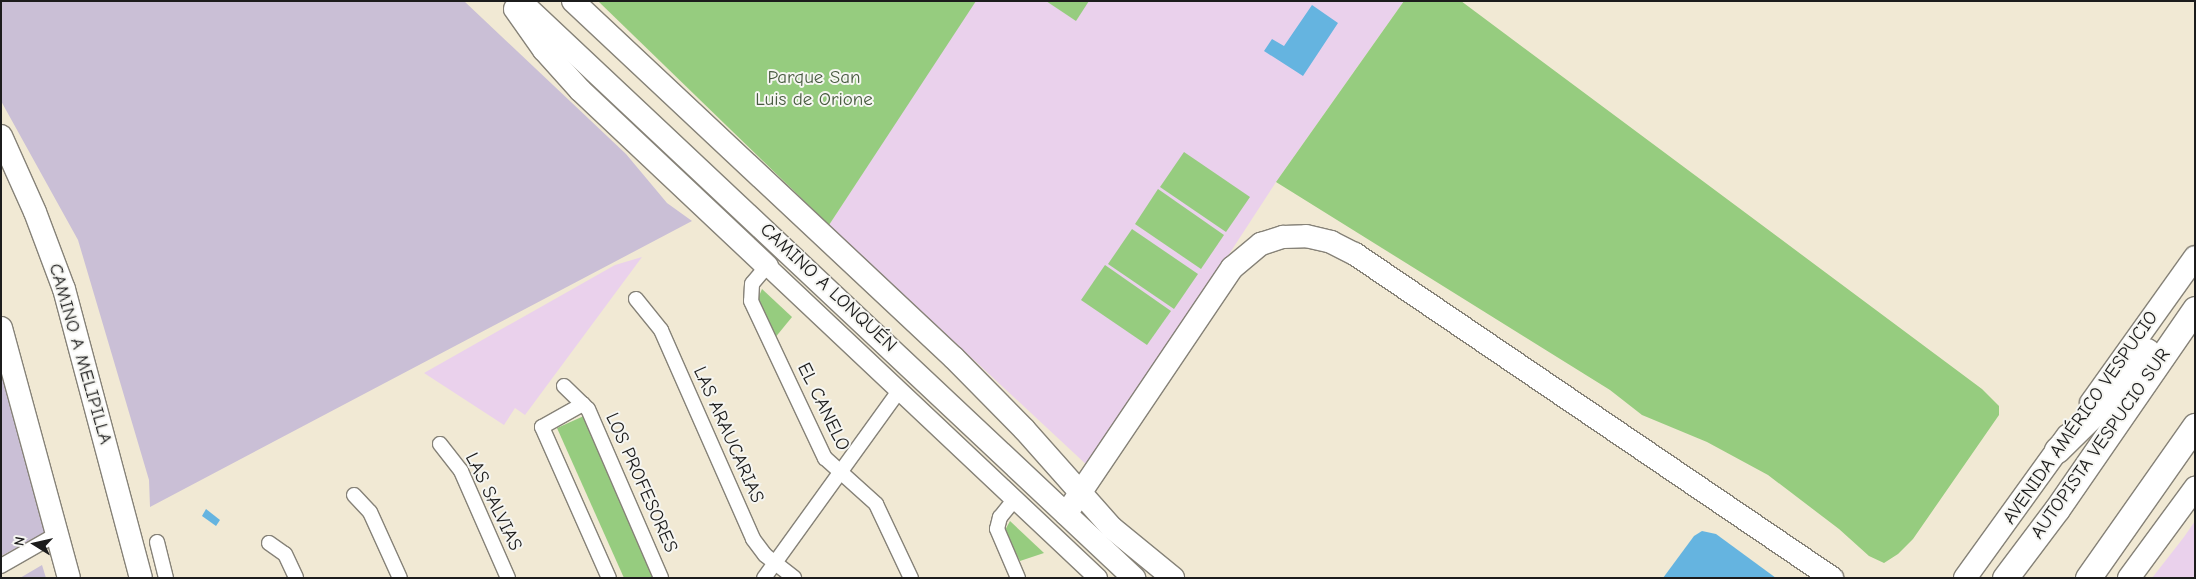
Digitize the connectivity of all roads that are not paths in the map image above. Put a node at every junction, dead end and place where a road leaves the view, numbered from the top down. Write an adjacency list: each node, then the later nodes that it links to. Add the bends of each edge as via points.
1 (511, 1): 6 (main road, via 544,50 580,90)
2 (520, 1): 22 (main road, CAMINO A LONQUÉN)
3 (573, 1): 20 (main road, CAMINO A LONQUÉN, via 954,358 1024,429)
4 (1, 136): 29 (main road, CAMINO A MELIPILLA, via 35,212 64,290)
5 (2195, 257): 16 (main road, AVENIDA AMÉRICO VESPUCIO)
6 (767, 266): 12 (street, CAMINO A LONQUÉN); 17 (street, EL CANELO, via 752,284 750,297 825,458)
7 (2195, 290): 16 (highway, via 2114,392)
8 (636, 299): 26 (street, LAS ARAUCARIAS, via 661,330 754,539)
9 (2195, 309): 45 (highway, AUTOPISTA VESPUCIO SUR)
10 (1, 328): 23 (main road)
11 (564, 386): 13 (street, LOS PROFESORES)
12 (898, 392): 17 (street); 21 (street, CAMINO A LONQUÉN)
13 (584, 404): 34 (street, LOS PROFESORES, via 542,427); 35 (street, LOS PROFESORES)
14 (2195, 426): 46 (highway)
15 (440, 444): 33 (street, LAS SALVIAS, via 461,471)
16 (2057, 450): 44 (main road, AVENIDA AMÉRICO VESPUCIO)
17 (839, 474): 26 (street); 38 (street, EL CANELO, via 876,504)
18 (2195, 488): 47 (main road)
19 (354, 495): 32 (street, via 370,512)
20 (1081, 495): 22 (main road); 42 (main road, CAMINO A LONQUÉN, via 1112,528); 43 (main road, via 1232,268 1261,244 1283,237 1306,236 1332,242 1355,254)
21 (1014, 500): 39 (street, via 1000,517 997,529); 40 (street, CAMINO A LONQUÉN)
22 (1066, 514): 41 (main road, CAMINO A LONQUÉN)
23 (57, 534): 27 (street); 28 (main road)
24 (157, 542): 30 (street)
25 (269, 542): 31 (street, via 285,554)
26 (775, 562): 36 (street); 37 (street, LAS ARAUCARIAS)
27 (1, 566)
28 (69, 578)
29 (141, 578)
30 (166, 578)
31 (296, 578)
32 (400, 578)
33 (508, 578)
34 (609, 578)
35 (662, 578)
36 (764, 578)
37 (794, 578)
38 (911, 578)
39 (1018, 578)
40 (1098, 578)
41 (1134, 578)
42 (1173, 578)
43 (1832, 578)
44 (1965, 578)
45 (2005, 578)
46 (2088, 578)
47 (2129, 578)

